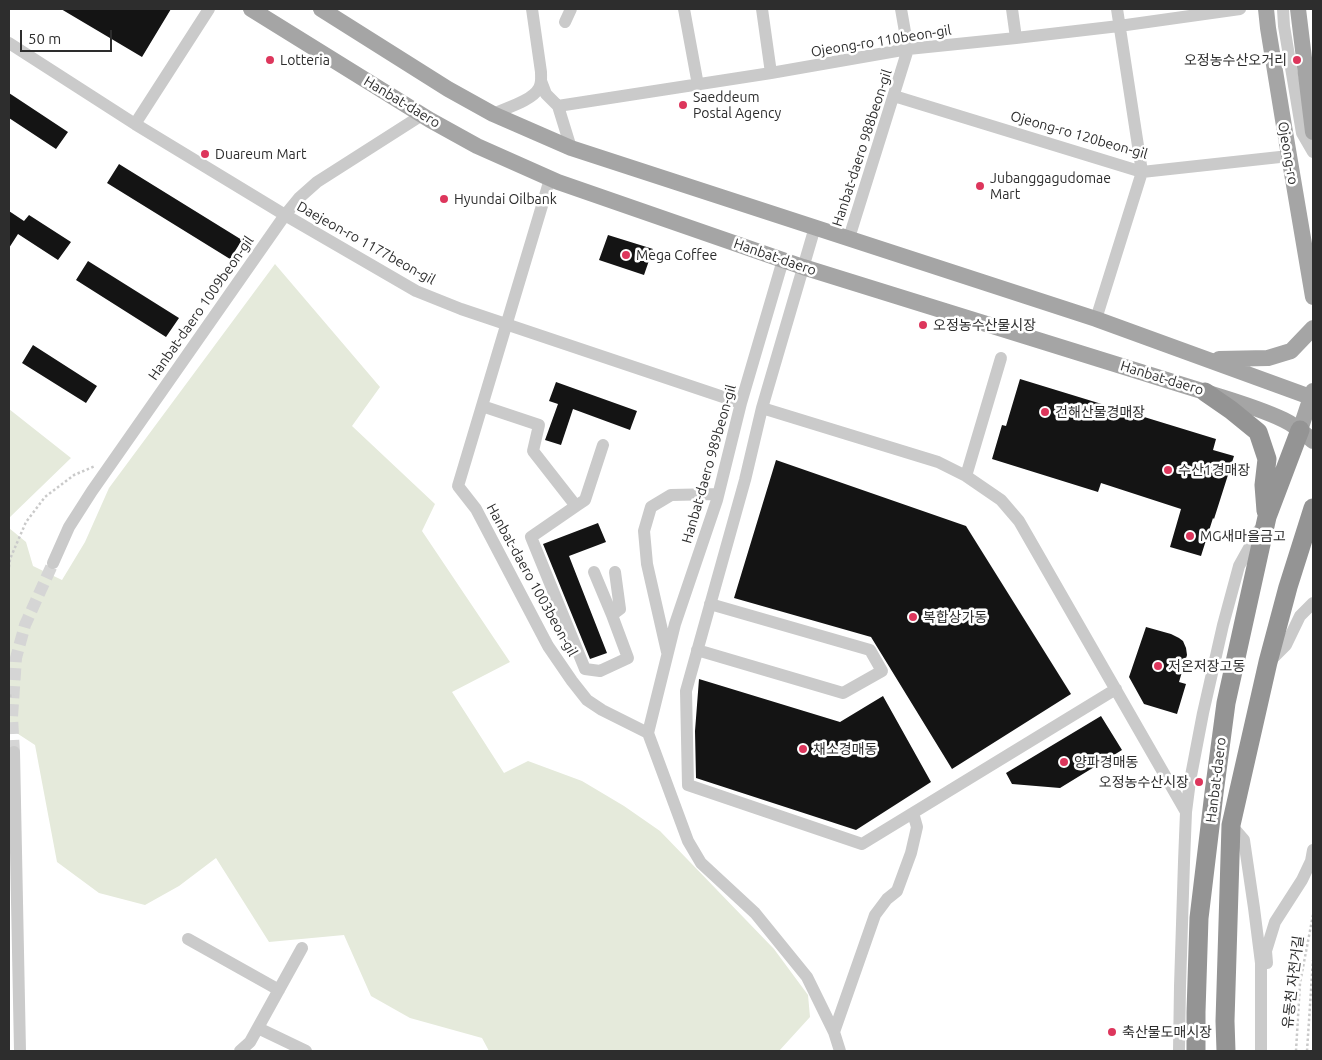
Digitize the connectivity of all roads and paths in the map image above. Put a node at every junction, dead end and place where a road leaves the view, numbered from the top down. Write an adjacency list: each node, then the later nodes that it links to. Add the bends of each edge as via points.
1 (209, 9): 27 (street)
2 (251, 9): 26 (main road, Hanbat-daero)
3 (321, 9): 25 (main road)
4 (532, 9): 21 (street)
5 (571, 9): 15 (street)
6 (684, 9): 22 (street)
7 (762, 9): 20 (street)
8 (901, 9): 19 (street, Hanbat-daero 988beon-gil)
9 (1012, 9): 17 (street)
10 (1117, 9): 16 (street)
11 (1240, 9): 16 (street, Ojeong-ro 110beon-gil)
12 (1266, 9): 31 (main road, Ojeong-ro)
13 (1283, 9): 30 (street, via 1302,133)
14 (1298, 9): 28 (main road, Ojeong-ro)
15 (565, 22)
16 (1119, 26): 17 (street, Ojeong-ro 110beon-gil); 32 (street)
17 (1016, 38): 19 (street, Ojeong-ro 110beon-gil)
18 (9, 43): 27 (street, Daejeon-ro 1177beon-gil)
19 (908, 49): 20 (street, Ojeong-ro 110beon-gil); 23 (street, Hanbat-daero 988beon-gil)
20 (771, 73): 22 (street, Ojeong-ro 110beon-gil)
21 (541, 81): 24 (street, via 546,94); 25 (street, via 529,98)
22 (698, 84): 24 (street, Ojeong-ro 110beon-gil)
23 (894, 96): 32 (street, Ojeong-ro 120beon-gil); 36 (street, Hanbat-daero 988beon-gil)
24 (558, 106): 29 (street)
25 (493, 114): 29 (main road)
26 (422, 115): 33 (main road, Hanbat-daero, via 477,146); 34 (street, Hanbat-daero 1009beon-gil, via 317,182)
27 (135, 124): 34 (street, Daejeon-ro 1177beon-gil)
28 (1313, 132)
29 (571, 148): 35 (main road)
30 (1313, 152)
31 (1289, 156): 32 (street, Ojeong-ro 120beon-gil); 39 (main road, Ojeong-ro)
32 (1142, 172): 40 (street)
33 (550, 179): 37 (main road, Hanbat-daero); 41 (street, Hanbat-daero 1003beon-gil)
34 (285, 215): 41 (street, Daejeon-ro 1177beon-gil, via 416,291); 58 (street, Hanbat-daero 1009beon-gil, via 92,491 69,527)
35 (815, 228): 36 (main road); 38 (street)
36 (849, 238): 40 (main road)
37 (783, 260): 38 (main road, Hanbat-daero); 47 (street, Hanbat-daero 989beon-gil)
38 (803, 267): 45 (main road, Hanbat-daero); 49 (street)
39 (1313, 297)
40 (1096, 319): 44 (main road)
41 (507, 325): 47 (street, Daejeon-ro 1177beon-gil); 48 (street, Hanbat-daero 1003beon-gil)
42 (1313, 328): 44 (main road, via 1291,351 1268,358)
43 (1002, 358): 53 (street)
44 (1210, 360): 46 (main road)
45 (1205, 392): 50 (main road, Hanbat-daero, via 1284,420); 57 (highway, via 1258,432 1267,459 1264,485)
46 (1313, 395): 50 (main road)
47 (741, 403): 54 (street, Hanbat-daero 989beon-gil)
48 (482, 406): 55 (street, via 539,424 533,450); 69 (street, Hanbat-daero 1003beon-gil, via 458,486 476,509 548,646)
49 (762, 408): 53 (street, via 938,462); 63 (street)
50 (1306, 435): 57 (highway, Hanbat-daero)
51 (603, 444): 55 (street, via 585,500)
52 (99, 465): 59 (path, via 74,475 45,497 26,522)
53 (966, 476): 70 (street, via 1001,500 1019,520)
54 (718, 494): 66 (street, Hanbat-daero 989beon-gil); 66 (street, via 671,495 652,507 644,531 647,564)
55 (576, 506): 68 (street, via 531,537)
56 (1313, 508): 67 (highway, Hanbat-daero)
57 (1267, 517): 75 (street, via 1243,559 1223,625 1203,713); 91 (highway, Hanbat-daero, via 1226,703 1214,793 1200,918)
58 (53, 564)
59 (9, 567)
60 (594, 572): 64 (street)
61 (615, 572): 64 (street, via 620,609)
62 (1313, 603): 67 (street, via 1300,616 1286,644)
63 (710, 604): 65 (street); 65 (street, via 870,650 882,671 843,693)
64 (612, 615): 68 (street, via 628,658 600,671)
65 (697, 650): 76 (street, via 686,691 688,785 862,844)
66 (667, 654): 73 (street, Hanbat-daero 989beon-gil)
67 (1268, 662): 77 (highway, Hanbat-daero)
68 (585, 669): 69 (street)
69 (572, 681): 73 (street, Hanbat-daero 1003beon-gil, via 587,700)
70 (1116, 689): 75 (street); 76 (street)
71 (14, 695): 72 (path)
72 (9, 696)
73 (648, 734): 85 (street, via 688,841 701,863 755,913 808,977)
74 (14, 752): 86 (street)
75 (1186, 812): 90 (street)
76 (913, 813): 85 (street, via 917,827 912,853 897,891 875,915)
77 (1232, 825): 92 (highway, Hanbat-daero); 93 (street, via 1244,840 1255,917 1261,963)
78 (1313, 850): 94 (street, via 1312,861 1302,880 1275,922 1266,951)
79 (1313, 915): 95 (path, 유동천 자전거길, via 1300,983)
80 (188, 939): 83 (street)
81 (302, 948): 83 (street)
82 (1313, 960): 96 (path)
83 (279, 990): 84 (street)
84 (258, 1028): 87 (street); 88 (street)
85 (834, 1032): 89 (street)
86 (20, 1051)
87 (240, 1051)
88 (306, 1051)
89 (840, 1051)
90 (1179, 1051)
91 (1196, 1051)
92 (1226, 1051)
93 (1262, 1051)
94 (1268, 1051)
95 (1296, 1051)
96 (1307, 1051)

